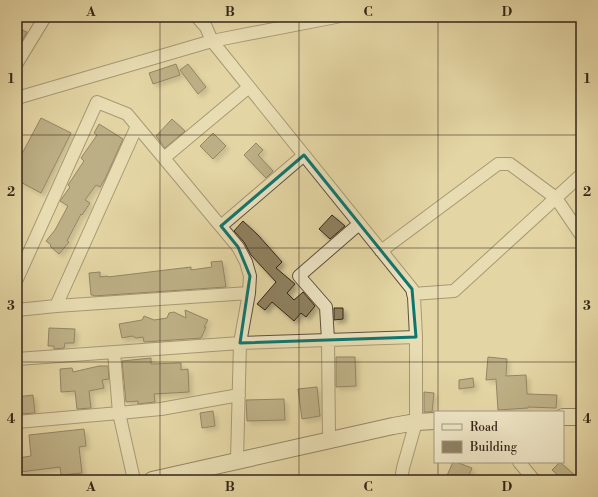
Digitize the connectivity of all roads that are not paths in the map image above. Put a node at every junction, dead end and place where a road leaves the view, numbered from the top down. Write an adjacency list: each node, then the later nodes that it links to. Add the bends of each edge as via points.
1 (45, 17): 5 (street)
2 (197, 17): 4 (street, via 206,27)
3 (336, 17): 4 (street)
4 (212, 41): 6 (street); 7 (street)
5 (17, 63)
6 (249, 87): 9 (street); 10 (street)
7 (17, 98)
8 (137, 126): 10 (street); 17 (street, via 127,114 98,102); 20 (street)
9 (304, 156): 13 (street); 14 (street)
10 (164, 158): 14 (street)
11 (581, 175): 12 (street)
12 (556, 198): 15 (street); 16 (street, via 510,164 498,164); 19 (street, via 454,291)
13 (359, 224): 16 (street); 23 (street, via 299,276 326,307)
14 (221, 226): 18 (street, via 246,262 250,276)
15 (581, 235)
16 (381, 251): 19 (street, via 412,289)
17 (17, 279)
18 (248, 293): 20 (street); 24 (street)
19 (413, 294): 22 (street)
20 (56, 306): 21 (street)
21 (17, 310)
22 (416, 337): 23 (street); 33 (street)
23 (328, 340): 24 (street); 34 (street)
24 (240, 343): 25 (street); 27 (street)
25 (114, 352): 26 (street); 28 (street)
26 (17, 359)
27 (239, 395): 28 (street, via 161,409); 35 (street)
28 (119, 413): 32 (street); 37 (street)
29 (581, 417): 30 (main road)
30 (564, 418)
31 (434, 421): 33 (main road)
32 (17, 422)
33 (416, 422): 34 (main road); 39 (street)
34 (329, 440): 35 (main road)
35 (237, 460): 38 (main road)
36 (520, 463): 40 (street)
37 (134, 480)
38 (152, 480)
39 (401, 480)
40 (534, 480)

